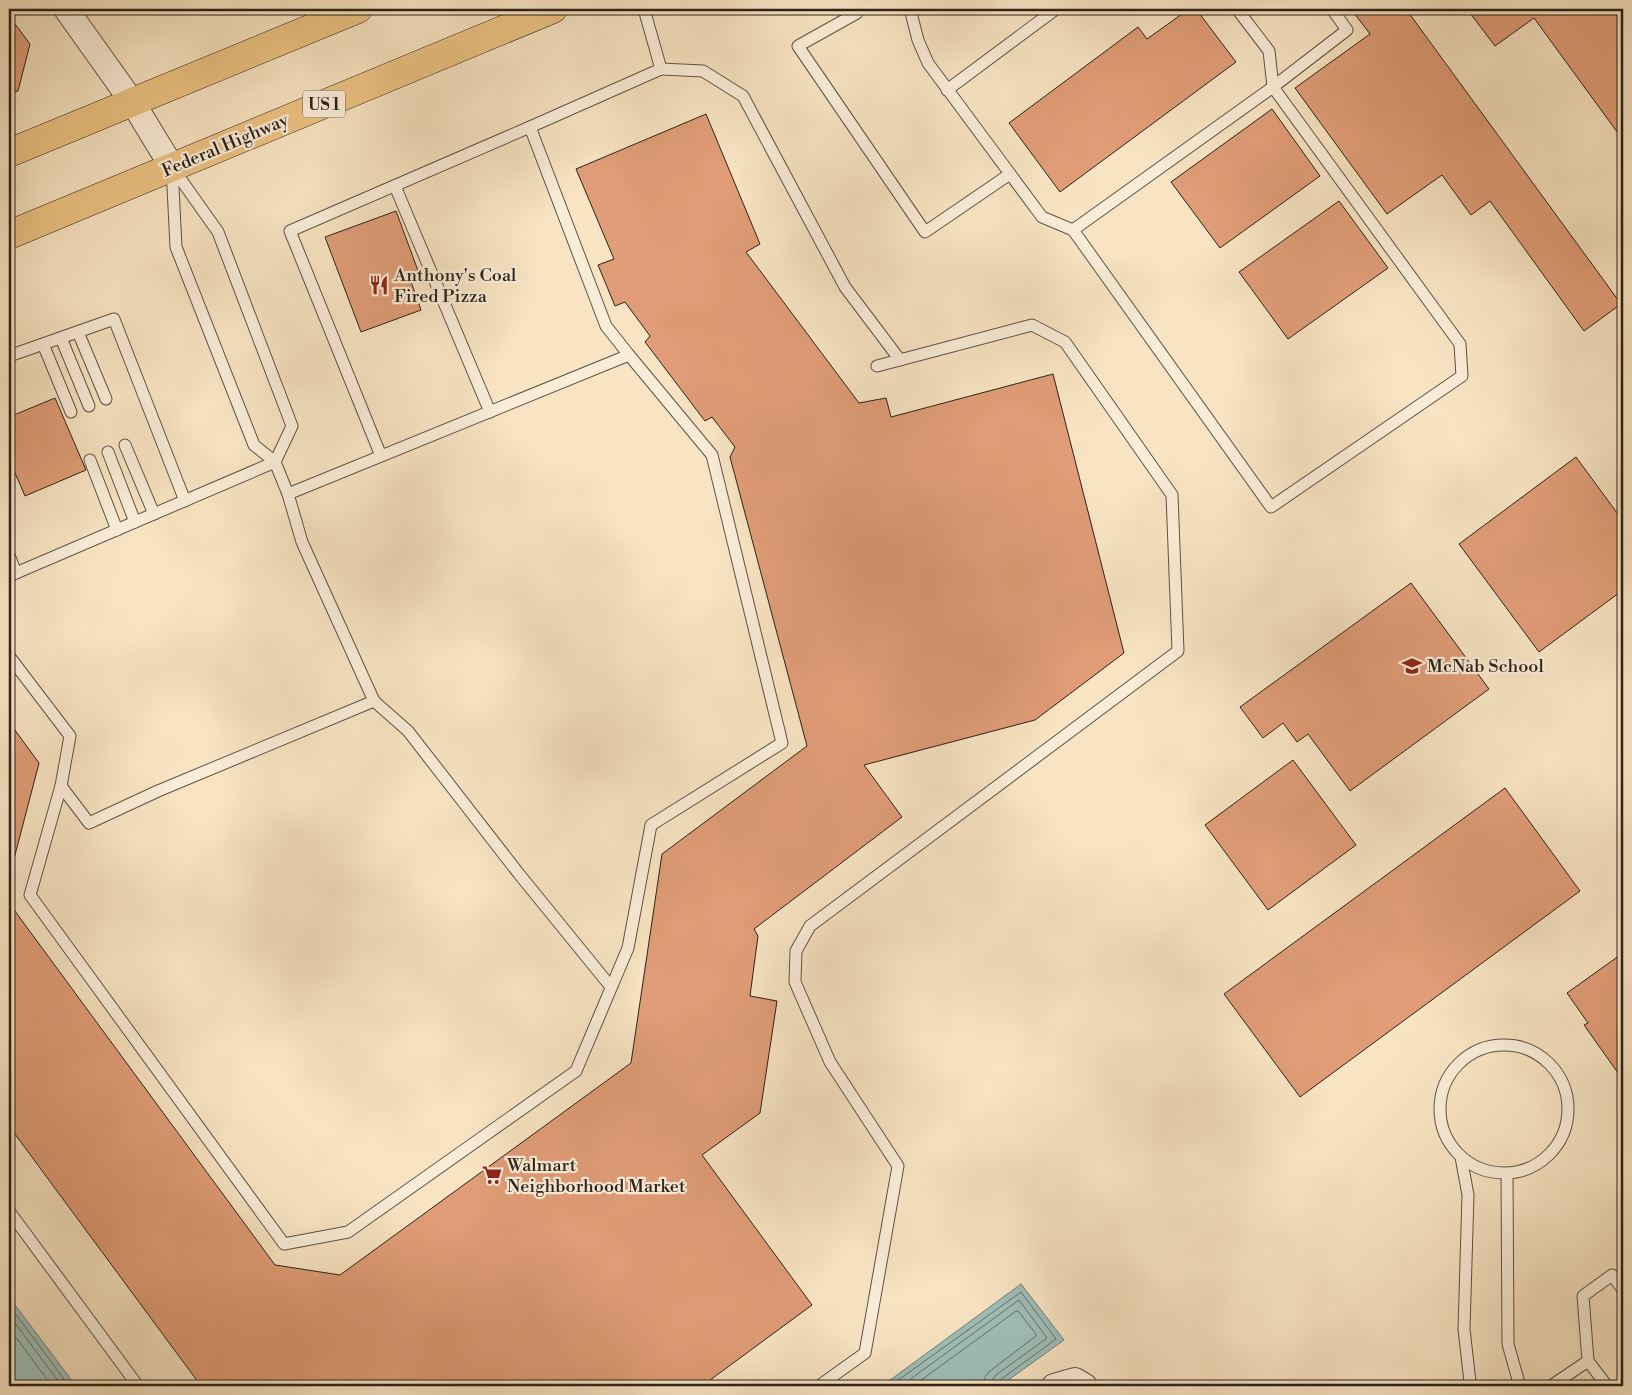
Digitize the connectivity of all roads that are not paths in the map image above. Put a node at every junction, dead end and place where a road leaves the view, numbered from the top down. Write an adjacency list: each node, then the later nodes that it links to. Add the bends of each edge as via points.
1 (66, 9): 13 (street)
2 (358, 9): 13 (main road)
3 (553, 9): 16 (main road, Federal Highway / US 1)
4 (644, 9): 10 (lane)
5 (910, 9): 12 (lane, via 928,63)
6 (1056, 9): 12 (lane)
7 (1237, 9): 11 (lane, via 1269,51)
8 (1332, 9): 11 (lane, via 1348,30)
9 (857, 13): 17 (lane, via 798,46 925,232)
10 (661, 69): 14 (lane); 26 (lane, via 704,72 742,96 845,287)
11 (1273, 87): 19 (lane); 19 (lane, via 1460,344 1462,376 1271,507)
12 (948, 90): 17 (lane)
13 (133, 103): 15 (main road); 16 (street)
14 (530, 127): 18 (lane); 24 (lane, via 606,326)
15 (9, 153)
16 (172, 167): 20 (main road, Federal Highway / US 1); 36 (lane, via 176,247 254,445); 36 (lane, via 218,232 292,426)
17 (1010, 174): 19 (lane, via 1042,217)
18 (395, 186): 31 (lane); 34 (lane, via 290,231)
19 (1073, 230)
20 (9, 235)
21 (78, 332): 22 (lane); 28 (lane); 38 (lane, via 114,319)
22 (61, 338): 23 (lane); 29 (lane)
23 (44, 344): 25 (lane); 30 (lane)
24 (628, 355): 31 (lane); 47 (lane, via 712,455 782,743 651,825 628,948)
25 (9, 356)
26 (900, 360): 27 (lane); 55 (lane, via 1032,325 1065,342 1172,495 1178,651 810,926 796,951 795,982 830,1062 898,1166 865,1353)
27 (877, 366)
28 (106, 399)
29 (89, 406)
30 (72, 412)
31 (490, 412): 34 (lane)
32 (125, 445): 39 (lane)
33 (108, 452): 40 (lane)
34 (382, 456): 37 (lane)
35 (90, 460): 41 (lane)
36 (275, 462): 37 (lane); 38 (lane)
37 (288, 494): 45 (lane, via 302,542)
38 (185, 501): 39 (lane)
39 (154, 514): 40 (lane)
40 (136, 522): 41 (lane)
41 (117, 530): 43 (lane)
42 (9, 556): 43 (lane)
43 (12, 575)
44 (9, 656): 46 (lane, via 70,736)
45 (374, 701): 46 (lane, via 89,823); 47 (lane, via 408,731)
46 (61, 786): 47 (lane, via 30,895 284,1244 348,1232 576,1071)
47 (611, 987)
48 (1460, 1157): 49 (lane, via 1482,1170); 49 (lane, via 1446,1136 1439,1111 1443,1086 1456,1065 1477,1050 1502,1044 1526,1048 1554,1068 1564,1082 1570,1107 1566,1132 1552,1153 1532,1168); 56 (lane, via 1468,1196 1464,1329)
49 (1507, 1174): 57 (lane, via 1508,1344)
50 (9, 1211): 54 (lane)
51 (1623, 1290): 52 (lane, via 1612,1275 1583,1296)
52 (1588, 1361): 58 (lane); 59 (lane)
53 (1623, 1383): 60 (lane)
54 (138, 1386)
55 (819, 1386)
56 (1473, 1386)
57 (1521, 1386)
58 (1552, 1386)
59 (1607, 1386)
60 (1618, 1386)

